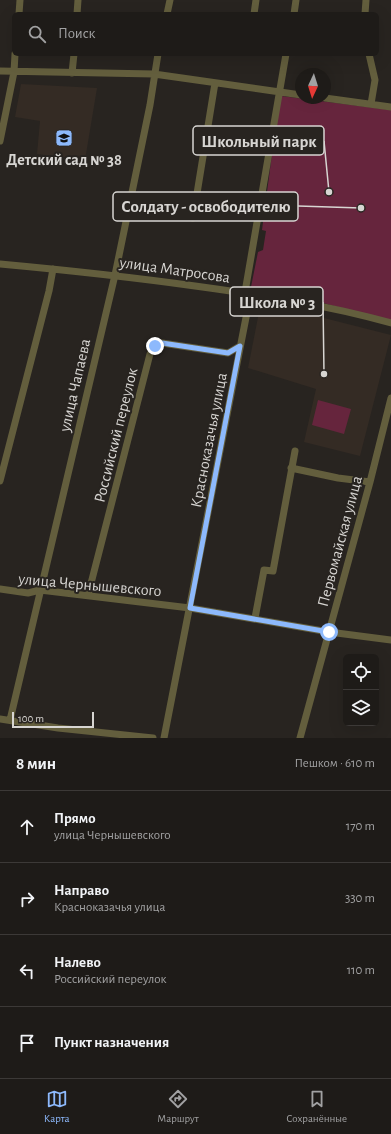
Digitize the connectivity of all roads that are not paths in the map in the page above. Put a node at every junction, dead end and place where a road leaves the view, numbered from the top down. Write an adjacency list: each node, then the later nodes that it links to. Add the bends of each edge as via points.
1 (20, 0): 7 (street)
2 (78, 0): 8 (street)
3 (170, 0): 9 (street)
4 (256, 0): 10 (street)
5 (295, 0): 11 (street)
6 (366, 0): 12 (street)
7 (19, 12)
8 (77, 12)
9 (167, 12)
10 (254, 12)
11 (294, 12)
12 (365, 12)
13 (15, 56): 19 (street)
14 (74, 56): 20 (street)
15 (158, 56): 21 (street, улица Чапаева)
16 (286, 56): 23 (street, Красноказачья улица)
17 (369, 56): 26 (street, via 375,80)
18 (0, 71): 19 (street)
19 (14, 72): 20 (street); 28 (street)
20 (72, 73): 21 (street)
21 (154, 74): 22 (street); 29 (street, улица Чапаева)
22 (215, 83): 23 (street); 29 (street, via 193,218)
23 (279, 92): 24 (street); 33 (street, Красноказачья улица)
24 (295, 94)
25 (331, 99): 26 (street)
26 (371, 104): 27 (street)
27 (391, 107)
28 (0, 141)
29 (129, 203): 32 (street, улица Чапаева)
30 (0, 264): 31 (street, улица Матросова)
31 (53, 269): 32 (street, улица Матросова); 39 (street)
32 (115, 275): 33 (street, улица Матросова); 42 (street, улица Чапаева)
33 (245, 292): 34 (street, улица Матросова, via 334,308); 35 (street, Красноказачья улица, via 250,297)
34 (391, 323)
35 (240, 346): 43 (street, Российский переулок, via 228,353 162,343 155,346 150,354); 44 (street, Красноказачья улица)
36 (391, 398): 40 (street, Первомайская улица)
37 (295, 451): 38 (street)
38 (291, 468): 40 (street); 45 (street, via 273,570 264,570)
39 (0, 481)
40 (370, 482): 46 (street, Первомайская улица)
41 (0, 589): 42 (street, улица Чернышевского, via 28,593)
42 (40, 590): 43 (street, улица Чернышевского); 49 (street, улица Чапаева)
43 (88, 596): 44 (street, улица Чернышевского)
44 (190, 608): 45 (street, улица Чернышевского); 51 (street, Красноказачья улица)
45 (255, 618): 46 (street, улица Чернышевского)
46 (329, 632): 47 (street, улица Чернышевского); 52 (street, Первомайская улица)
47 (391, 640)
48 (0, 719): 49 (street)
49 (10, 720): 50 (street)
50 (153, 738)
51 (164, 738)
52 (300, 738)

